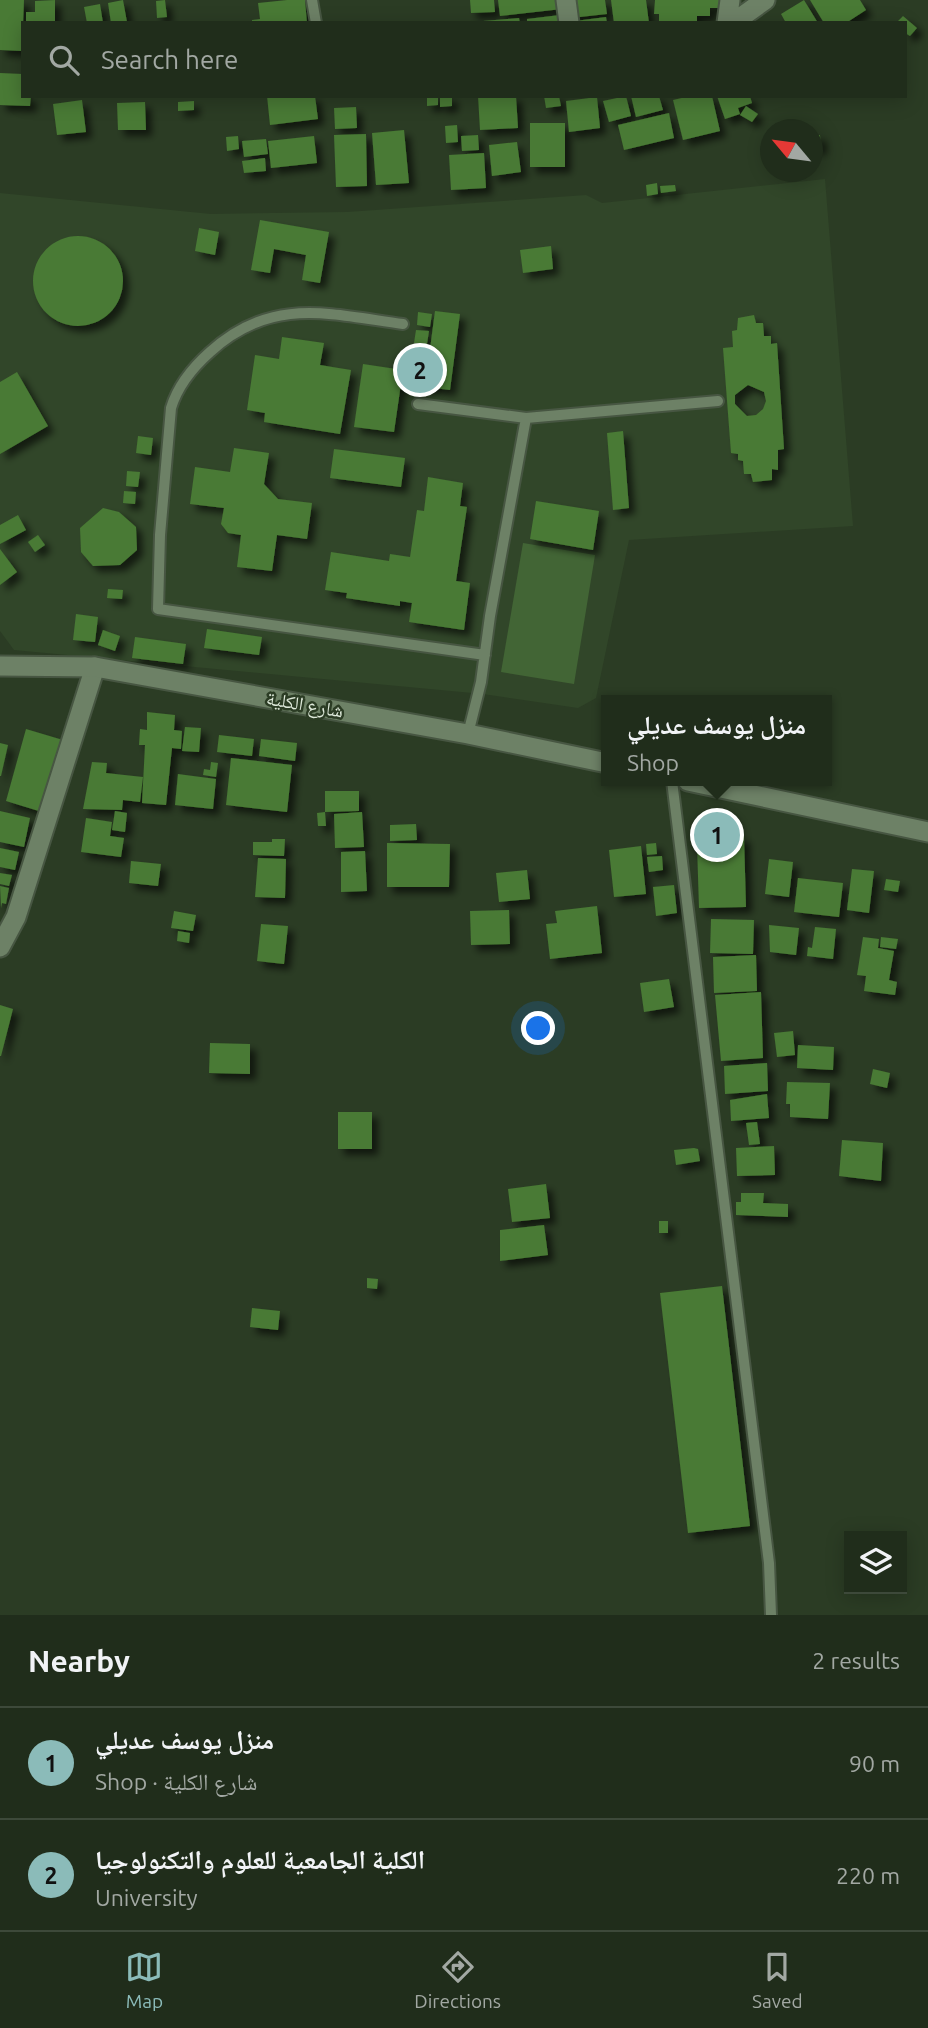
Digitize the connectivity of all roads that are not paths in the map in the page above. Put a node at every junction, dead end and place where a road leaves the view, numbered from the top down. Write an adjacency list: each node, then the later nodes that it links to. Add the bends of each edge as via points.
1 (312, 0): 5 (lane)
2 (566, 0): 6 (street)
3 (730, 0): 7 (street)
4 (765, 0): 8 (street)
5 (316, 21)
6 (569, 21)
7 (727, 21)
8 (736, 21)
9 (403, 324): 13 (lane, via 297,312 260,318 227,336 196,365 176,391 171,408 158,609)
10 (718, 401): 12 (lane)
11 (418, 404): 12 (lane)
12 (526, 418): 13 (lane)
13 (485, 654): 16 (lane)
14 (0, 666): 15 (street, شارع الكلية)
15 (95, 667): 16 (street, شارع الكلية); 21 (street, via 16,917)
16 (468, 734): 17 (street, شارع الكلية)
17 (601, 762)
18 (673, 786): 22 (lane, via 769,1563)
19 (712, 786): 20 (street)
20 (928, 832)
21 (0, 947)
22 (771, 1615)

